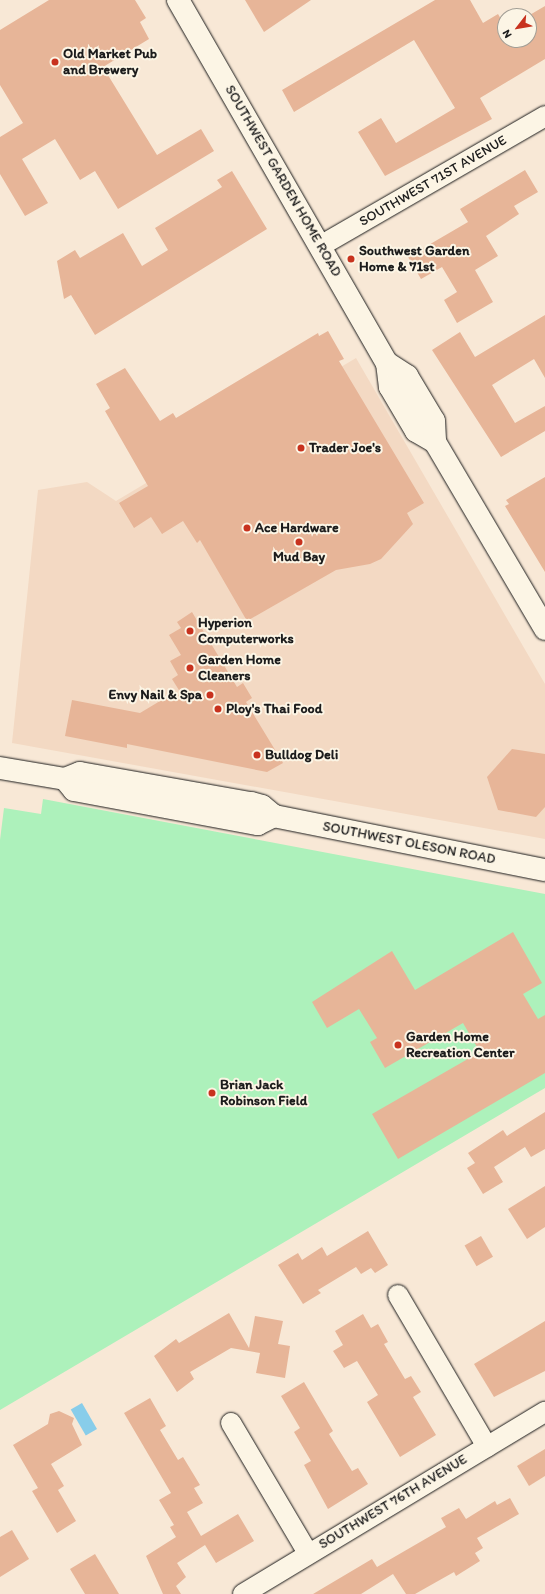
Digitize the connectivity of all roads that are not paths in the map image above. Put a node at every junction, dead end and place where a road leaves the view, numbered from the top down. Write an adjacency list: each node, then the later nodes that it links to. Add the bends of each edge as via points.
1 (178, 0): 3 (main road, SOUTHWEST GARDEN HOME ROAD)
2 (545, 116): 3 (street, SOUTHWEST 71ST AVENUE)
3 (322, 245): 4 (main road, SOUTHWEST GARDEN HOME ROAD, via 387,363 407,376 426,407 434,421 435,442)
4 (543, 622)
5 (0, 768): 6 (main road, SOUTHWEST OLESON ROAD, via 65,779 74,790 258,824 274,816)
6 (545, 870)
7 (398, 1295): 10 (street)
8 (545, 1412): 10 (street, SOUTHWEST 76TH AVENUE)
9 (231, 1423): 11 (street)
10 (487, 1447): 11 (street, SOUTHWEST 76TH AVENUE)
11 (308, 1553): 12 (street, SOUTHWEST 76TH AVENUE)
12 (243, 1594)

